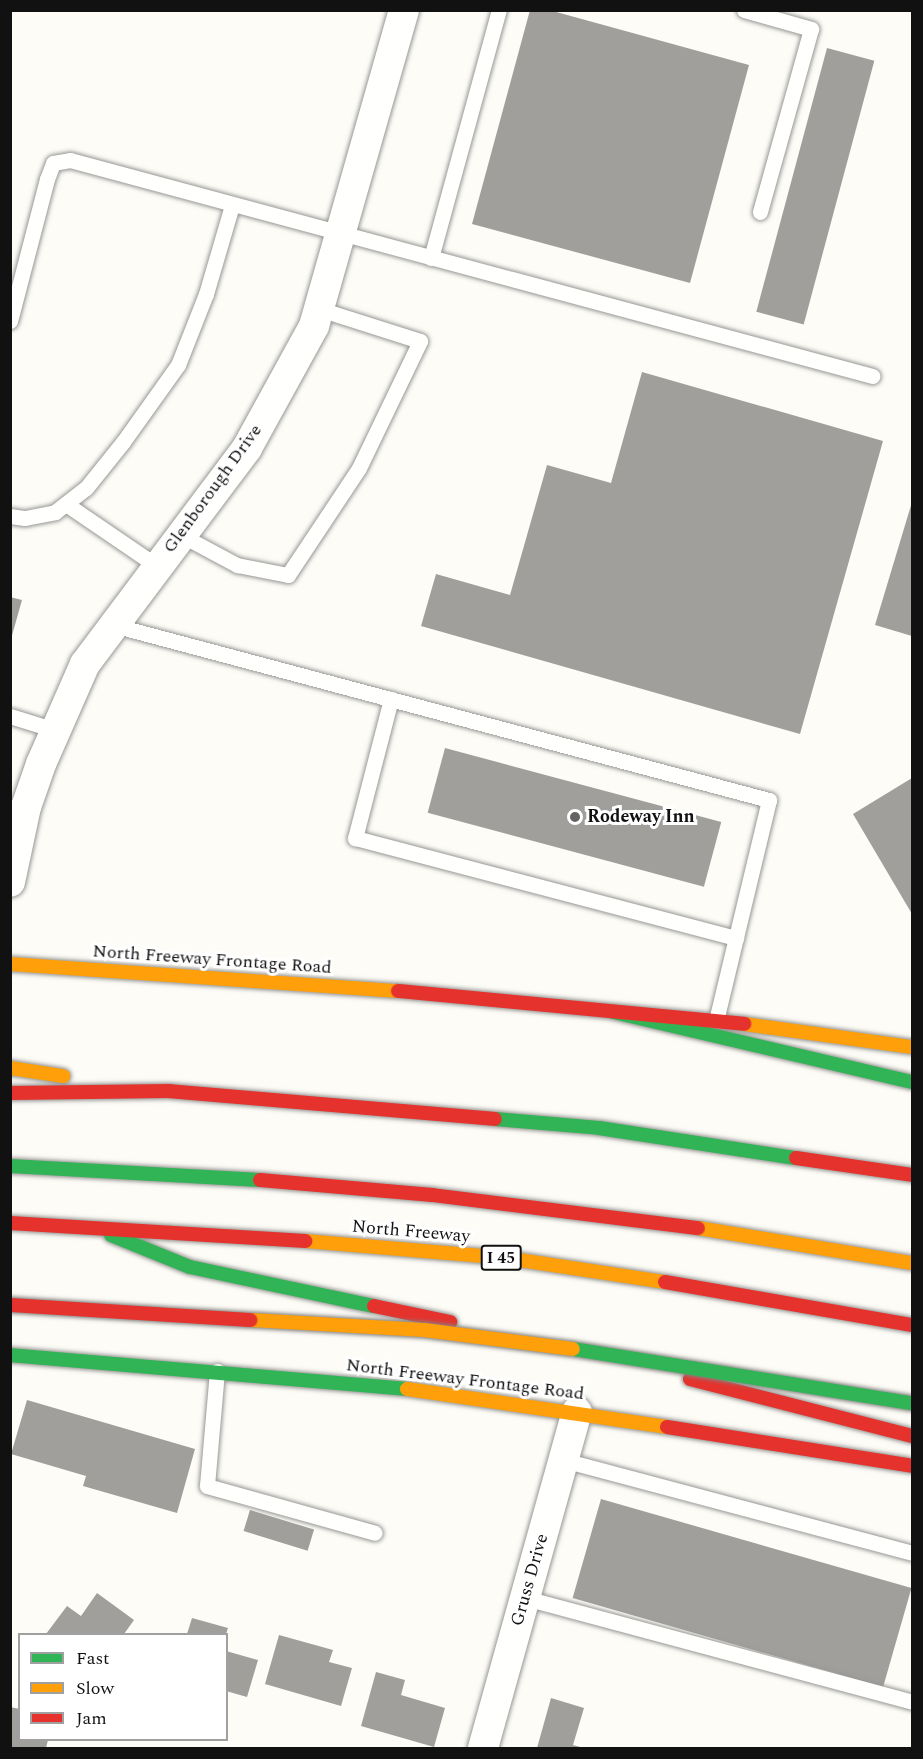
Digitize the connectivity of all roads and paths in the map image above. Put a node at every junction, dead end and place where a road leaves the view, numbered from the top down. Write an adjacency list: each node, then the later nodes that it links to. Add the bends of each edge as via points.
1 (404, 10): 6 (street, Glenborough Drive)
2 (499, 10): 7 (lane)
3 (744, 10): 5 (lane, via 811,29)
4 (232, 205): 6 (lane); 9 (lane, via 70,160 53,163); 11 (lane, via 206,294 178,365 86,488)
5 (760, 212)
6 (340, 234): 7 (lane); 8 (street, Glenborough Drive)
7 (431, 258): 10 (lane)
8 (319, 309): 13 (street, Glenborough Drive, via 314,326 247,448); 13 (lane, via 420,341 359,468 288,575 237,565)
9 (10, 321)
10 (872, 376)
11 (66, 504): 12 (lane, via 56,512 25,518); 14 (lane)
12 (10, 516)
13 (181, 535): 14 (street, Glenborough Drive)
14 (157, 566): 15 (street, Glenborough Drive)
15 (113, 625): 16 (lane); 18 (street, Glenborough Drive, via 85,664)
16 (391, 699): 21 (lane, via 769,800); 21 (lane, via 355,838)
17 (10, 716): 18 (lane)
18 (55, 730): 19 (street, Glenborough Drive)
19 (18, 805): 20 (street, Glenborough Drive)
20 (10, 882)
21 (736, 938): 24 (lane)
22 (10, 964): 23 (main road, North Freeway Frontage Road, via 371,988)
23 (609, 1011): 24 (main road, North Freeway Frontage Road); 27 (main road)
24 (716, 1020): 25 (main road, North Freeway Frontage Road)
25 (912, 1047)
26 (10, 1068): 28 (main road)
27 (912, 1082)
28 (169, 1091): 29 (main road); 31 (main road, via 599,1128)
29 (10, 1093)
30 (10, 1166): 34 (main road, North Freeway, via 182,1173 432,1195 738,1233)
31 (912, 1175)
32 (10, 1223): 33 (main road, North Freeway / I 45)
33 (85, 1224): 36 (main road, North Freeway / I 45, via 506,1258); 41 (main road, via 190,1267 519,1336)
34 (912, 1263)
35 (10, 1305): 39 (main road, bridge, via 424,1330 608,1353)
36 (912, 1325)
37 (10, 1355): 38 (main road, North Freeway Frontage Road)
38 (217, 1371): 40 (main road, North Freeway Frontage Road, via 442,1392); 44 (lane, via 207,1486)
39 (912, 1403)
40 (577, 1412): 42 (street, Gruss Drive); 43 (main road, North Freeway Frontage Road)
41 (912, 1436)
42 (563, 1460): 45 (lane); 46 (street, Gruss Drive)
43 (912, 1466)
44 (375, 1533)
45 (912, 1553)
46 (525, 1598): 47 (lane); 48 (street, Gruss Drive)
47 (912, 1702)
48 (483, 1749)

